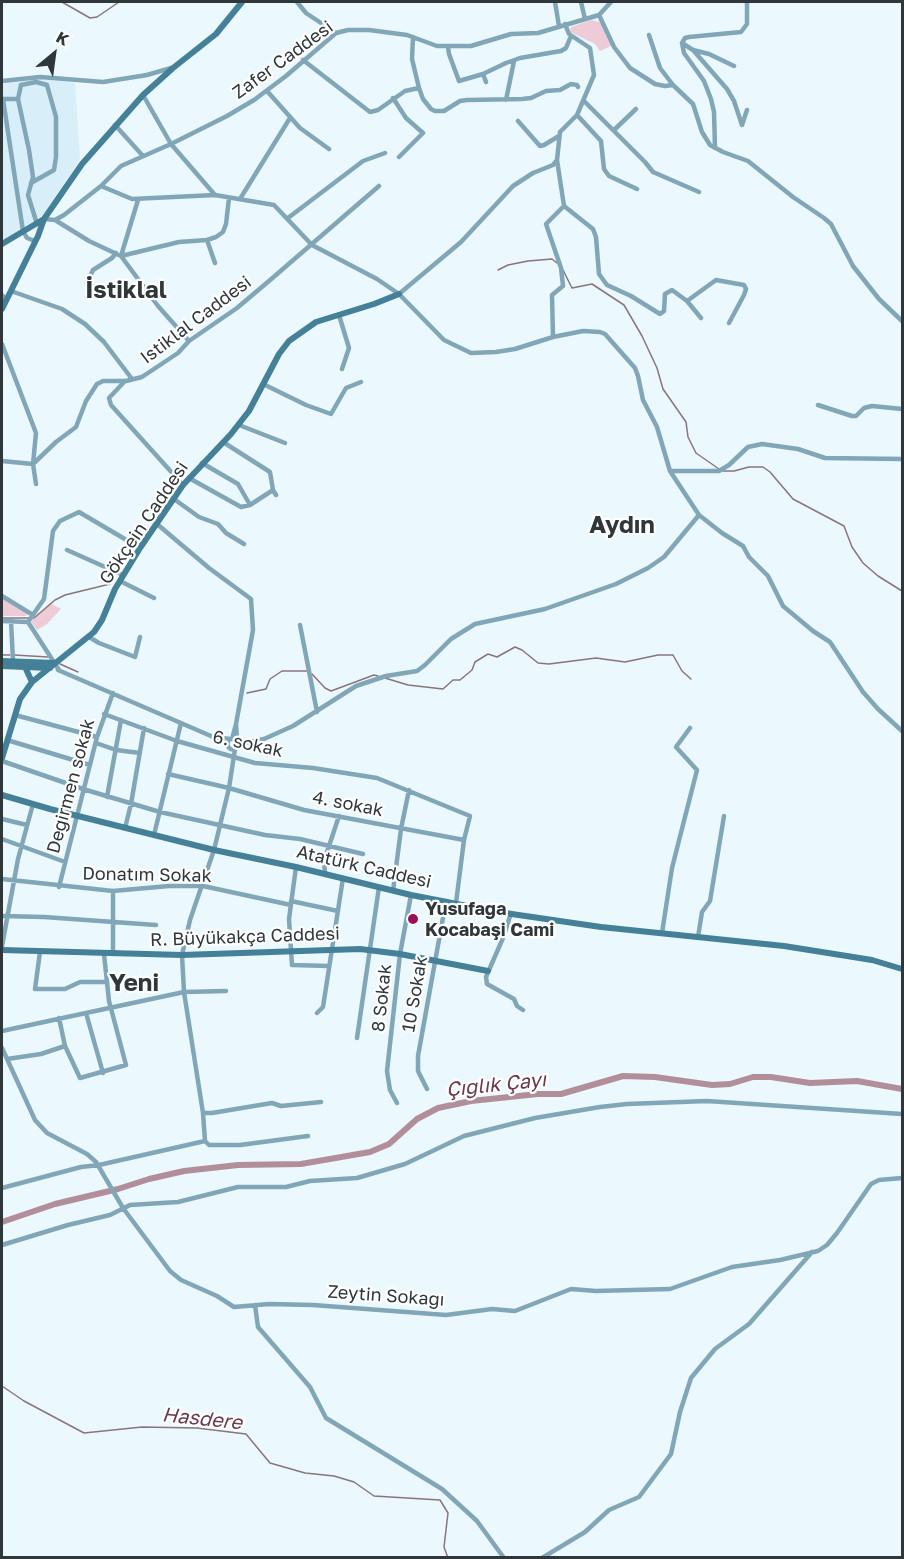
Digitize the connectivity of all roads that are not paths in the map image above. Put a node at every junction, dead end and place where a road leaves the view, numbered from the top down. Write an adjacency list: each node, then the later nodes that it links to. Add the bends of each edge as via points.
1 (242, 2): 20 (street, via 216,34)
2 (297, 2): 10 (street, via 306,13)
3 (555, 2): 9 (street)
4 (580, 2): 8 (street)
5 (611, 2): 7 (street)
6 (747, 2): 14 (street, via 747,24 741,32 689,37)
7 (599, 15): 8 (street, Zafer Caddesi); 24 (street, via 614,47 630,68 655,84)
8 (585, 19): 9 (street, Zafer Caddesi)
9 (562, 25): 12 (street); 15 (street, Zafer Caddesi, via 538,33 511,34)
10 (336, 33): 13 (street, Zafer Caddesi, via 358,29); 17 (street, Zafer Caddesi)
11 (649, 35): 24 (street, via 660,68)
12 (571, 36): 18 (street, via 561,51); 34 (street, via 592,53 594,75)
13 (413, 37): 15 (street, Zafer Caddesi); 26 (street, via 412,59)
14 (682, 43): 16 (street); 44 (street, via 711,99)
15 (448, 47): 21 (street, via 459,81)
16 (693, 50): 19 (street); 36 (street, via 727,89 742,125)
17 (303, 60): 27 (street, Zafer Caddesi); 30 (street, via 370,112)
18 (514, 61): 21 (street); 33 (street)
19 (734, 66)
20 (173, 68): 22 (street, via 103,82 40,77); 29 (street)
21 (483, 74): 23 (street)
22 (2, 81)
23 (486, 82)
24 (673, 85): 44 (street, via 693,104 705,139)
25 (578, 87): 33 (street, via 571,84 531,98)
26 (419, 88): 30 (street); 33 (street, via 435,111 444,111 460,101)
27 (267, 91): 38 (street); 43 (street, Zafer Caddesi)
28 (2, 93): 31 (street)
29 (143, 94): 40 (street); 43 (street)
30 (393, 98): 48 (street, via 423,134)
31 (3, 99): 32 (street); 64 (street)
32 (18, 99): 50 (street, via 29,150); 50 (street, via 21,85 47,85 56,117 54,170)
33 (506, 100)
34 (584, 101): 37 (street); 41 (street)
35 (636, 109): 41 (street)
36 (747, 110)
37 (577, 115): 42 (street); 53 (street, via 601,141 604,169 609,176)
38 (290, 118): 45 (street); 57 (street)
39 (518, 121): 42 (street, via 540,146)
40 (115, 125): 47 (street); 61 (street)
41 (614, 130): 54 (street, via 653,172)
42 (559, 136): 49 (street)
43 (171, 144): 47 (street, Zafer Caddesi); 55 (street)
44 (715, 147): 80 (street, via 753,165 831,224 853,267 890,312)
45 (329, 149)
46 (385, 153): 60 (street, via 363,160)
47 (142, 156): 51 (street, Zafer Caddesi, via 116,169)
48 (399, 157)
49 (557, 160): 59 (street); 74 (street, via 513,186 460,242)
50 (31, 183): 63 (street, via 28,195)
51 (101, 186): 58 (street); 62 (street, Zafer Caddesi)
52 (379, 186): 69 (street, Istiklal Caddesi)
53 (637, 189)
54 (699, 192)
55 (215, 195): 56 (street); 58 (street)
56 (229, 198): 57 (street); 66 (street, via 223,232)
57 (240, 199): 60 (street, via 274,205)
58 (138, 200): 70 (street)
59 (564, 206): 76 (street, via 594,231 598,269 607,285 658,314 664,311 665,294 670,290); 82 (street, via 546,224 561,265 563,286 552,296)
60 (288, 218): 69 (street)
61 (44, 219): 62 (street); 63 (street); 65 (street)
62 (55, 220): 70 (street)
63 (36, 223): 64 (street); 65 (street)
64 (23, 231): 67 (street); 68 (street)
65 (40, 231): 67 (street)
66 (207, 240): 70 (street); 71 (street)
67 (35, 241): 73 (street)
68 (2, 244)
69 (312, 245): 74 (street); 83 (street, Istiklal Caddesi, via 237,308)
70 (119, 255): 72 (street, via 93,270); 83 (street)
71 (215, 262)
72 (87, 283)
73 (11, 291): 75 (street); 86 (street, via 62,309 85,324 104,342)
74 (399, 294): 78 (street, Gökçein Caddesi); 82 (street, via 444,340 471,352 515,349)
75 (4, 298): 77 (street)
76 (687, 301): 79 (street); 81 (street, via 716,280 744,285 744,295)
77 (2, 309)
78 (339, 315): 85 (street, via 349,348); 88 (street, Gökçein Caddesi, via 316,322 289,341)
79 (701, 318)
80 (903, 321)
81 (729, 323)
82 (553, 337): 98 (street, via 600,332 628,360 638,376)
83 (189, 341): 86 (street, Istiklal Caddesi, via 152,371)
84 (2, 344): 97 (street, via 35,428)
85 (342, 369)
86 (129, 380): 97 (street, Istiklal Caddesi, via 97,384 76,427); 101 (street, via 109,398 111,405)
87 (361, 382): 88 (street, via 346,388 330,414)
88 (263, 384): 91 (street, Gökçein Caddesi)
89 (818, 405): 90 (street, via 852,416 872,406)
90 (903, 410)
91 (239, 425): 92 (street, Gökçein Caddesi); 93 (street)
92 (223, 442): 96 (street, Gökçein Caddesi); 102 (street, via 270,472)
93 (285, 443)
94 (903, 459): 98 (street, via 825,458 762,444 748,447 720,470)
95 (2, 461): 97 (street)
96 (202, 463): 99 (street, Gökçein Caddesi); 105 (street, via 238,484)
97 (33, 464): 100 (street)
98 (670, 471): 106 (street)
99 (189, 478): 101 (street, Gökçein Caddesi); 105 (street, via 237,505)
100 (36, 484)
101 (183, 484): 104 (street, Gökçein Caddesi)
102 (273, 490): 103 (street); 105 (street)
103 (276, 495)
104 (174, 499): 107 (street, Gökçein Caddesi); 108 (street)
105 (250, 505)
106 (699, 515): 127 (street, via 671,550 648,568 616,584 545,609 475,624 451,639 417,670 356,686); 134 (street, via 743,546 768,576 783,606 830,642 863,692)
107 (157, 524): 109 (street, Gökçein Caddesi); 138 (street, via 251,599 253,630)
108 (244, 544)
109 (141, 548): 111 (street, Gökçein Caddesi); 114 (street, via 79,512 60,521 54,531 44,599)
110 (67, 550): 111 (street)
111 (121, 578): 113 (street); 118 (street, Gökçein Caddesi, via 102,620)
112 (2, 596): 114 (street)
113 (154, 598)
114 (31, 618): 116 (street); 122 (street)
115 (2, 621): 116 (street)
116 (11, 621): 120 (street)
117 (300, 625): 127 (street)
118 (89, 636): 119 (street, via 135,657); 122 (street, Gökçein Caddesi)
119 (140, 637)
120 (13, 657): 121 (street); 122 (street)
121 (2, 661)
122 (52, 665): 124 (street); 125 (street, Gökçein Caddesi); 126 (street)
123 (2, 666): 124 (street)
124 (25, 667): 125 (street)
125 (32, 682): 129 (street, Gökçein Caddesi)
126 (113, 693): 128 (street, Değirmen sokak); 131 (street)
127 (317, 712): 138 (street, via 264,739)
128 (104, 714): 130 (street, 6. sokak); 136 (street, Değirmen sokak)
129 (15, 715): 136 (street); 137 (street, Gökçein Caddesi)
130 (121, 720): 132 (street, 6. sokak); 143 (street)
131 (181, 723): 135 (street); 139 (street)
132 (144, 728): 139 (street, 6. sokak); 144 (street)
133 (690, 728): 192 (street, via 676,747 697,770 672,868)
134 (903, 731)
135 (212, 736): 138 (street); 141 (street)
136 (97, 737): 140 (street, Değirmen sokak)
137 (7, 740): 146 (street, Gökçein Caddesi); 147 (street)
138 (234, 740): 141 (street); 142 (street)
139 (177, 741): 145 (street, 6. sokak); 148 (street)
140 (96, 743): 143 (street); 147 (street, Değirmen sokak)
141 (228, 746): 142 (street)
142 (235, 749): 145 (street)
143 (116, 750): 144 (street); 153 (street)
144 (140, 753): 155 (street)
145 (235, 757): 149 (street); 151 (street, 6. sokak, via 377,778)
146 (2, 760): 150 (street)
147 (90, 765): 150 (street, Değirmen sokak)
148 (168, 774): 149 (street, 4. sokak); 156 (street)
149 (229, 788): 158 (street, 4. sokak); 162 (street)
150 (83, 789): 153 (street); 157 (street, Değirmen sokak)
151 (409, 790): 164 (street); 167 (street, 6. sokak, via 470,816)
152 (2, 795): 154 (street, Atatürk Caddesi)
153 (107, 797): 155 (street)
154 (33, 804): 157 (street, Atatürk Caddesi); 161 (street)
155 (131, 804): 156 (street); 163 (street)
156 (160, 812): 162 (street); 165 (street)
157 (76, 815): 163 (street, Atatürk Caddesi); 172 (street, Değirmen sokak)
158 (339, 816): 164 (street, 4. sokak); 168 (street)
159 (724, 816): 193 (street, via 710,901 702,912)
160 (2, 819): 161 (street)
161 (27, 825): 169 (street)
162 (221, 825): 168 (street); 170 (street)
163 (125, 828): 165 (street, Atatürk Caddesi)
164 (401, 829): 167 (street, 4. sokak); 182 (street)
165 (154, 834): 170 (street, Atatürk Caddesi)
166 (2, 839): 169 (street)
167 (464, 840): 186 (street)
168 (329, 845): 171 (street); 174 (street, via 324,861)
169 (21, 846): 172 (street); 177 (street)
170 (214, 850): 173 (street, Atatürk Caddesi); 179 (street)
171 (363, 854)
172 (65, 862): 178 (street, Değirmen sokak)
173 (296, 867): 174 (street, Atatürk Caddesi); 185 (street)
174 (326, 873): 176 (street, Atatürk Caddesi)
175 (2, 879): 177 (street, Donatım Sokak)
176 (343, 879): 180 (street, Atatürk Caddesi); 187 (street)
177 (13, 881): 178 (street, Donatım Sokak); 189 (street)
178 (59, 886): 181 (street, Donatım Sokak)
179 (203, 886): 181 (street, Donatım Sokak); 185 (street, Donatım Sokak); 202 (street)
180 (379, 887): 182 (street, Atatürk Caddesi); 196 (street)
181 (113, 891): 190 (street)
182 (393, 891): 183 (street, Atatürk Caddesi)
183 (411, 895): 184 (street, Atatürk Caddesi); 201 (street, 8 Sokak)
184 (447, 902): 186 (street, Atatürk Caddesi); 203 (street, 10 Sokak)
185 (291, 903): 187 (street, Donatım Sokak); 197 (street)
186 (456, 903): 188 (street, Atatürk Caddesi)
187 (338, 911): 195 (street)
188 (511, 914): 192 (street, Atatürk Caddesi); 206 (street)
189 (4, 916): 190 (street); 194 (street)
190 (113, 921): 191 (street); 200 (street)
191 (156, 925)
192 (662, 933): 193 (street, Atatürk Caddesi)
193 (698, 937): 205 (street, Atatürk Caddesi, via 784,946)
194 (2, 948): 198 (street, R. Büyükakça Caddesi)
195 (331, 949): 196 (street, R. Büyükakça Caddesi); 197 (street, R. Büyükakça Caddesi); 204 (street)
196 (370, 949): 201 (street, R. Büyükakça Caddesi); 216 (street)
197 (291, 950): 202 (street, R. Büyükakça Caddesi); 204 (street, via 292,964)
198 (40, 952): 199 (street, R. Büyükakça Caddesi); 207 (street, via 35,989)
199 (104, 954): 200 (street, R. Büyükakça Caddesi); 207 (street)
200 (113, 954): 202 (street, R. Büyükakça Caddesi)
201 (400, 954): 203 (street, R. Büyükakça Caddesi); 223 (street, 8 Sokak, via 387,1071)
202 (182, 955): 209 (street)
203 (435, 961): 206 (street, R. Büyükakça Caddesi); 221 (street, 10 Sokak, via 418,1056 418,1071)
204 (329, 966): 213 (street, via 322,1007)
205 (903, 969)
206 (488, 971): 211 (street, via 488,984 514,999)
207 (106, 982): 210 (street)
208 (226, 991): 209 (street)
209 (184, 992): 210 (street); 224 (street)
210 (111, 1008): 212 (street); 220 (street, via 126,1065)
211 (523, 1010)
212 (86, 1013): 214 (street); 220 (street)
213 (317, 1013)
214 (59, 1018): 215 (street); 217 (street)
215 (2, 1031)
216 (357, 1038)
217 (65, 1046): 219 (street); 220 (street, via 80,1078)
218 (2, 1048): 219 (street)
219 (7, 1059): 228 (street, via 35,1120 47,1133 87,1154)
220 (103, 1072)
221 (427, 1089)
222 (321, 1102): 224 (street, via 281,1106 272,1103)
223 (397, 1102)
224 (203, 1113): 227 (street)
225 (903, 1114): 231 (street, via 707,1101 600,1107 464,1136 405,1164 357,1178 286,1187 238,1187 186,1201)
226 (308, 1136): 227 (street, via 240,1145 209,1146)
227 (205, 1141): 228 (street)
228 (99, 1165): 230 (street); 231 (street, Zeytin Sokağı)
229 (903, 1178): 233 (street, Zeytin Sokağı, via 869,1185 837,1233 823,1248)
230 (2, 1188)
231 (121, 1205): 232 (street, via 110,1215); 234 (street, Zeytin Sokağı, via 177,1277 232,1307)
232 (2, 1245)
233 (812, 1252): 234 (street, Zeytin Sokağı, via 732,1267 670,1289 566,1290 515,1311 492,1309 440,1315 330,1305); 236 (street, via 749,1324 715,1349 691,1378 672,1454 639,1497 609,1510 585,1532)
234 (255, 1305): 235 (street, via 258,1327 310,1387 326,1418 442,1489 477,1521)
235 (504, 1557)
236 (542, 1557)

